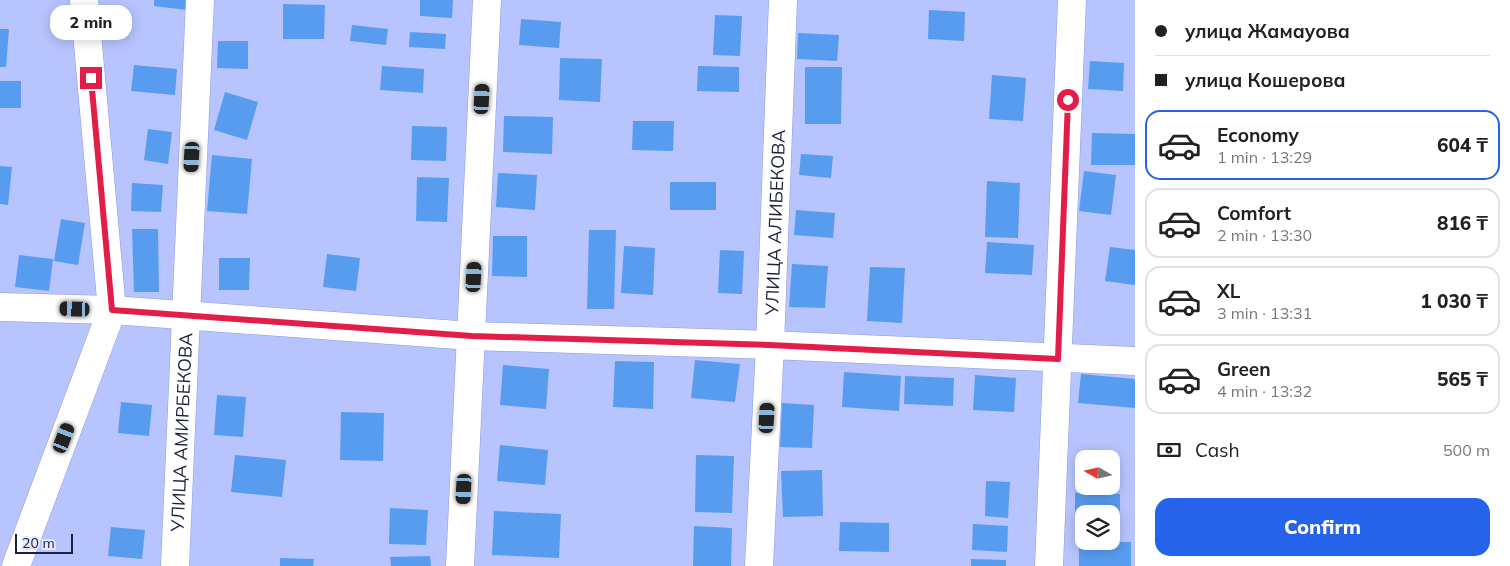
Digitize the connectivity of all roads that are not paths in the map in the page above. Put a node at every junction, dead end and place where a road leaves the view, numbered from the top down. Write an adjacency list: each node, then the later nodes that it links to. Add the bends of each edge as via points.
1 (84, 0): 7 (street)
2 (200, 0): 8 (street, УЛИЦА АМИРБЕКОВА)
3 (487, 0): 9 (street)
4 (783, 0): 10 (street, УЛИЦА АЛИБЕКОВА)
5 (1072, 0): 11 (street)
6 (0, 307): 7 (street)
7 (112, 310): 8 (street); 13 (street)
8 (185, 315): 9 (street); 14 (street, УЛИЦА АМИРБЕКОВА)
9 (472, 336): 10 (street); 15 (street)
10 (770, 345): 11 (street); 16 (street, УЛИЦА АЛИБЕКОВА)
11 (1058, 359): 12 (street); 17 (street)
12 (1135, 361)
13 (16, 566)
14 (175, 566)
15 (460, 566)
16 (759, 566)
17 (1049, 566)

